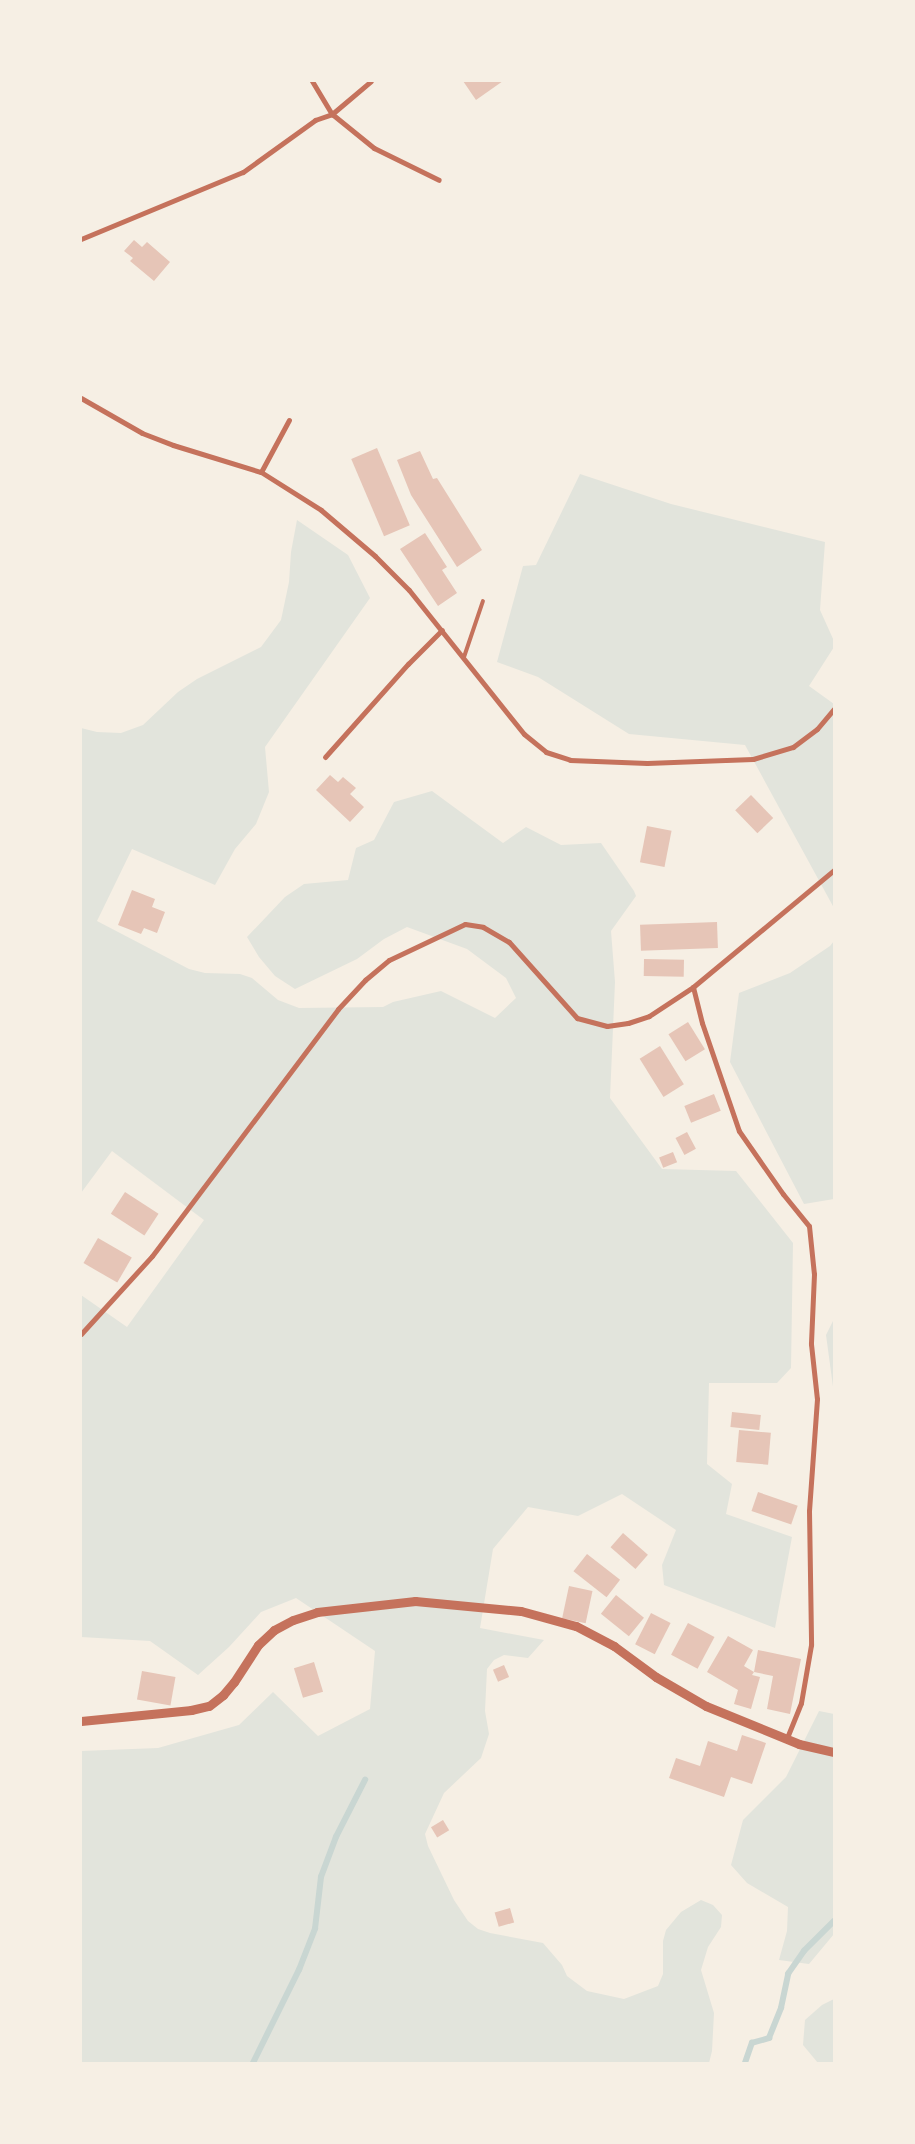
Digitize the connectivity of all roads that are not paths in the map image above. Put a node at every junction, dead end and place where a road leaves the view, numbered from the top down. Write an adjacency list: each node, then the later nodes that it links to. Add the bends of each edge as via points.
1 (312, 81): 3 (street)
2 (371, 81): 3 (street)
3 (332, 114): 4 (street, via 374,148); 5 (street, via 314,120 243,172)
4 (438, 180)
5 (81, 239)
6 (81, 398): 8 (street, via 158,439)
7 (289, 420): 8 (street)
8 (261, 472): 10 (street, via 321,510 376,556)
9 (483, 601): 11 (lane)
10 (442, 630): 11 (street); 13 (street)
11 (464, 657): 12 (street, via 524,734 546,752 570,760 647,763 753,759 793,747 817,729)
12 (834, 709)
13 (325, 757)
14 (834, 870): 15 (street)
15 (693, 986): 16 (street, via 649,1016 607,1026 577,1018 509,942 483,927 464,924 389,960 338,1009 152,1256); 18 (street, via 702,1023 740,1131 782,1194 809,1226 814,1274 811,1344 817,1399 809,1510 811,1645 801,1703)
16 (81, 1334)
17 (81, 1721): 18 (street, via 209,1706 223,1696 258,1645 274,1630 293,1620 317,1612 415,1601 521,1611 576,1626 614,1646 684,1695)
18 (787, 1738): 19 (street)
19 (834, 1752)

